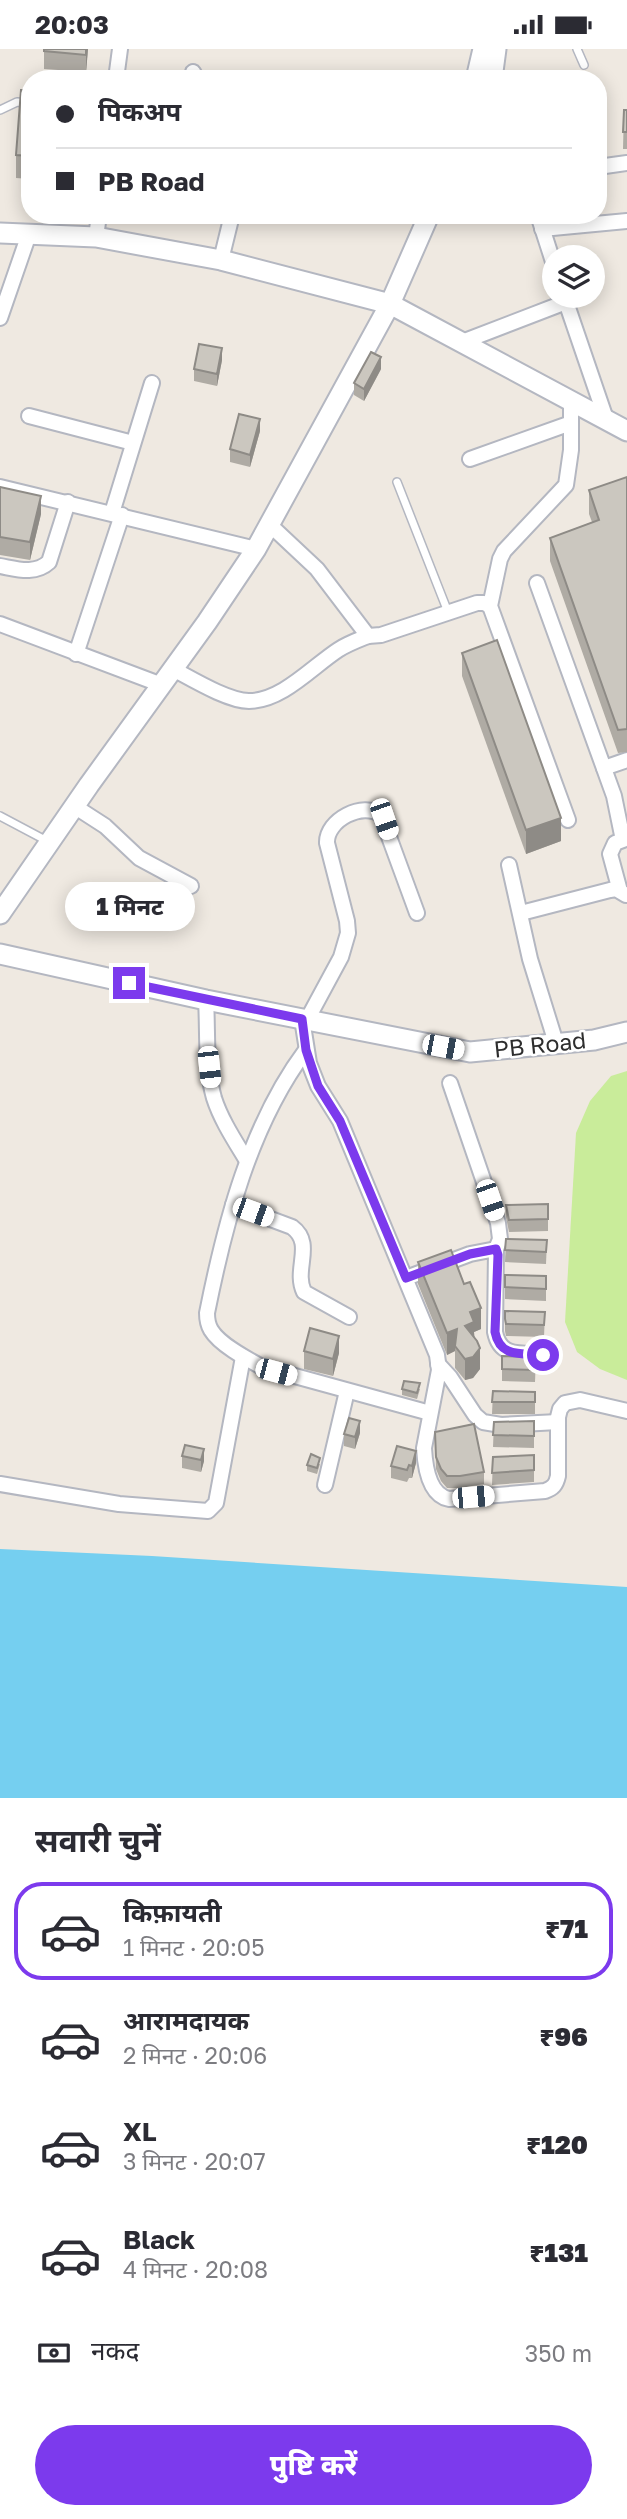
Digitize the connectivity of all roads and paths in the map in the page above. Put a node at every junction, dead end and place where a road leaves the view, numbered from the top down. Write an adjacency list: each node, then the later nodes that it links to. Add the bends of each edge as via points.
1 (120, 49): 6 (street)
2 (483, 49): 7 (street)
3 (496, 49): 8 (street)
4 (577, 49): 5 (lane)
5 (584, 65)
6 (117, 70)
7 (478, 70)
8 (493, 70)
9 (21, 102): 10 (lane)
10 (0, 110)
11 (627, 163): 12 (street)
12 (607, 166)
13 (607, 221): 14 (street)
14 (627, 221)
15 (98, 224): 22 (street)
16 (230, 224): 24 (street)
17 (426, 224): 25 (street)
18 (438, 224): 25 (street)
19 (541, 224): 23 (street)
20 (0, 233): 21 (street)
21 (29, 234): 22 (street); 28 (street)
22 (96, 237): 24 (street)
23 (548, 245)
24 (221, 260): 25 (street)
25 (396, 307): 29 (street); 42 (street)
26 (543, 308): 29 (street)
27 (568, 308): 33 (street)
28 (0, 318)
29 (462, 342): 31 (street)
30 (152, 383): 36 (street)
31 (571, 400): 33 (street); 34 (street)
32 (29, 416): 36 (street)
33 (606, 419): 35 (street)
34 (571, 423): 37 (street); 46 (street, via 566,485 504,551)
35 (627, 431)
36 (133, 443): 41 (street)
37 (470, 459)
38 (397, 482): 47 (lane)
39 (0, 487): 40 (street)
40 (68, 502): 41 (street); 44 (street, via 44,567 28,571)
41 (117, 514): 43 (street); 50 (street)
42 (269, 524): 43 (street); 49 (street, via 317,569)
43 (256, 549): 51 (street)
44 (0, 566)
45 (537, 583): 53 (street)
46 (490, 607): 47 (street, via 477,603); 56 (street)
47 (448, 613): 49 (street)
48 (0, 624): 50 (street)
49 (368, 635): 51 (street, via 264,698 247,701)
50 (76, 654): 51 (street)
51 (168, 677): 54 (street)
52 (627, 760): 53 (street)
53 (604, 768): 60 (street, via 623,840 615,843 610,854)
54 (74, 806): 57 (street); 59 (street, via 105,825 139,858)
55 (0, 816): 57 (lane)
56 (568, 820)
57 (49, 842): 63 (street)
58 (509, 865): 62 (street)
59 (191, 886)
60 (624, 894): 62 (street, via 610,890)
61 (417, 913): 66 (street, via 381,815 362,811 334,823 327,843 347,921 346,944)
62 (521, 913): 68 (street)
63 (0, 914)
64 (0, 954): 65 (street, PB Road)
65 (206, 1000): 66 (street, PB Road); 71 (street, via 215,1099)
66 (305, 1019): 68 (street, PB Road, via 470,1052); 69 (street)
67 (627, 1032): 68 (street, PB Road)
68 (556, 1043)
69 (306, 1050): 71 (street, via 284,1083); 74 (street)
70 (450, 1083): 73 (street, via 498,1223)
71 (247, 1161): 72 (street)
72 (233, 1205): 75 (street, via 298,1231 304,1245 303,1292); 77 (street, via 207,1313 211,1330)
73 (496, 1249): 74 (street); 76 (street, via 497,1342 508,1352)
74 (406, 1278): 78 (street)
75 (349, 1317)
76 (543, 1355)
77 (243, 1357): 79 (street, via 276,1372); 83 (street, via 216,1503 208,1511 119,1504)
78 (438, 1364): 81 (street); 82 (street, via 483,1422)
79 (347, 1391): 81 (street); 84 (street)
80 (627, 1411): 82 (street, via 571,1401 560,1409)
81 (430, 1413): 82 (street, via 425,1459 436,1493 449,1499 552,1488 558,1476)
82 (558, 1422)
83 (0, 1484)
84 (325, 1485)

